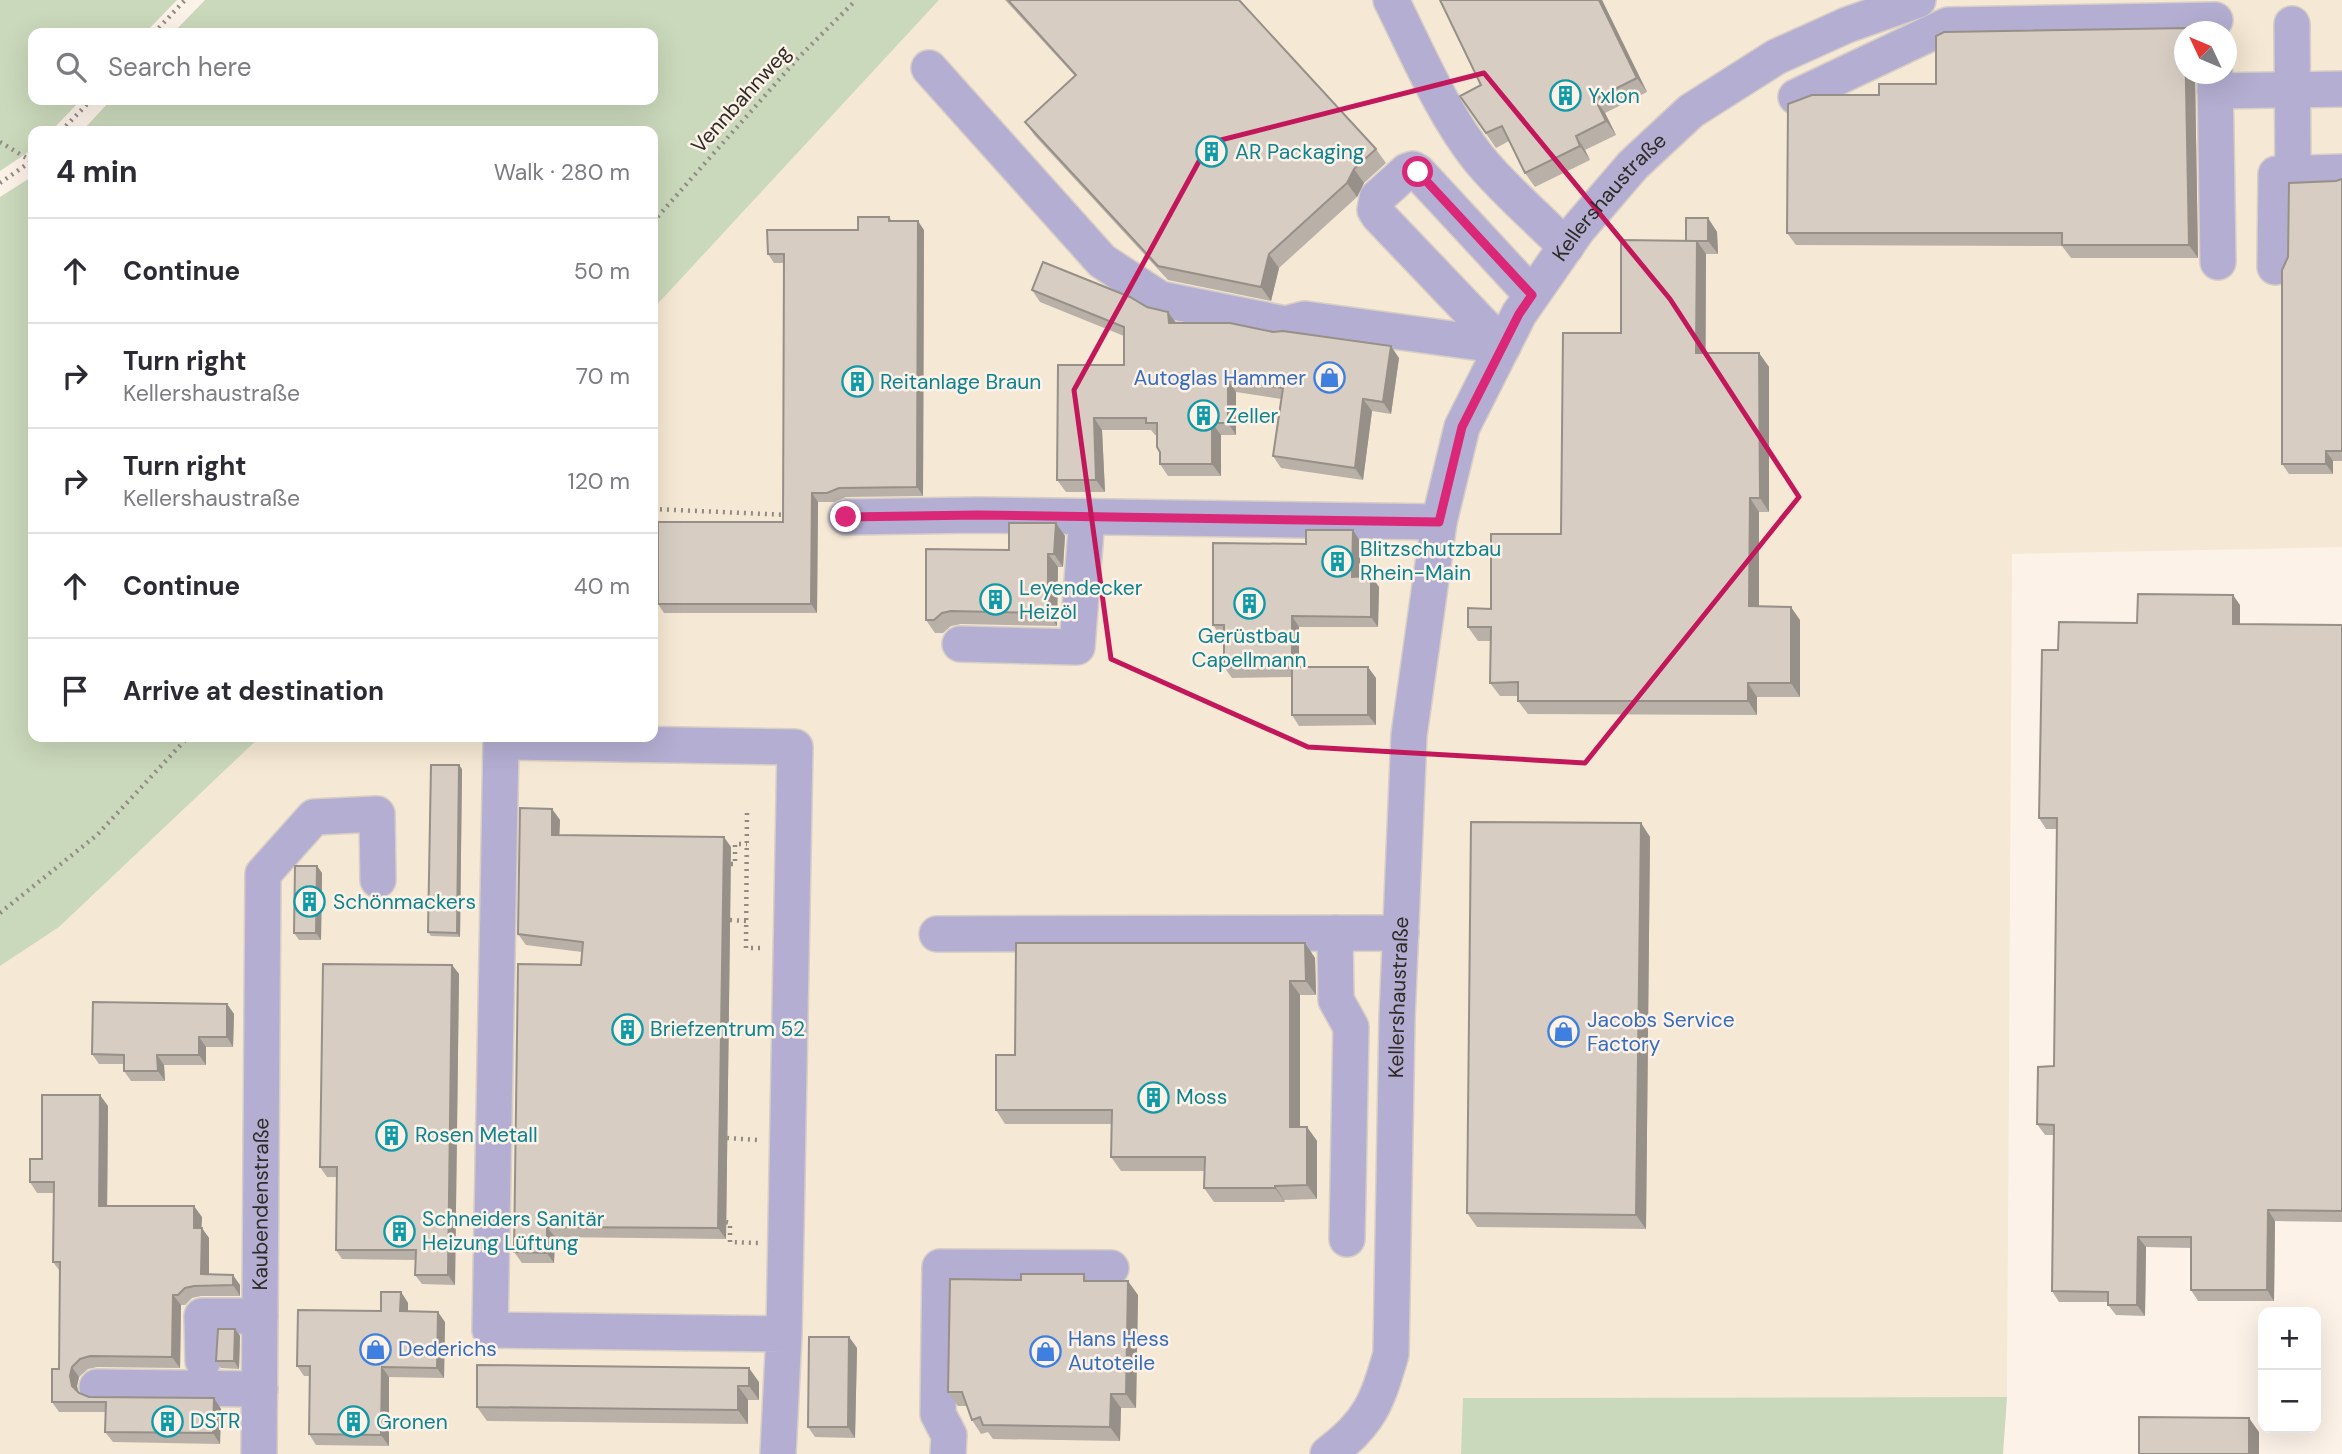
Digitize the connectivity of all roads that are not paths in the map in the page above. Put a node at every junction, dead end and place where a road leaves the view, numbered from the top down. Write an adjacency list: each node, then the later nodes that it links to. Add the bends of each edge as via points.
1 (1391, 0): 15 (street, via 1480,161)
2 (1918, 0): 5 (street, Kellershaustraße)
3 (2214, 17): 7 (street, via 1948,25)
4 (2292, 24): 10 (street)
5 (1821, 37): 7 (street); 15 (street, Kellershaustraße, via 1776,57 1691,111 1633,165)
6 (929, 68): 19 (street, via 1102,261 1160,299 1285,324 1305,319)
7 (1839, 76): 12 (street)
8 (2215, 84): 16 (street)
9 (2237, 84): 10 (street)
10 (2291, 89): 11 (street); 14 (street)
11 (2342, 89)
12 (1796, 97)
13 (2342, 172): 14 (street)
14 (2293, 173): 17 (street, via 2276,174)
15 (1566, 247): 18 (street, Kellershaustraße)
16 (2218, 262)
17 (2275, 267)
18 (1532, 295): 19 (street, Kellershaustraße); 19 (street, via 1418,172 1408,171 1377,198 1379,216)
19 (1503, 346): 22 (street, Kellershaustraße, via 1462,427)
20 (846, 517): 21 (street)
21 (1087, 517): 22 (street); 23 (street, via 1077,647)
22 (1439, 522): 26 (street, Kellershaustraße, via 1409,735)
23 (960, 645)
24 (378, 880): 30 (street, Kaubendenstraße, via 377,814 314,817 263,874)
25 (1335, 933): 26 (street); 27 (street); 28 (street, via 1336,1000 1351,1027)
26 (1401, 933): 38 (street, Kellershaustraße, via 1391,1353 1377,1400 1352,1437)
27 (937, 934)
28 (1347, 1239)
29 (1111, 1268): 37 (street, via 940,1267 938,1414 949,1435)
30 (260, 1316): 32 (street, via 202,1317); 34 (street, Kaubendenstraße)
31 (784, 1334): 31 (street, via 795,747 501,742 490,1329); 36 (street)
32 (203, 1361)
33 (97, 1387): 34 (street)
34 (260, 1389): 35 (street, Kaubendenstraße)
35 (259, 1454)
36 (778, 1454)
37 (948, 1454)
38 (1328, 1454)

